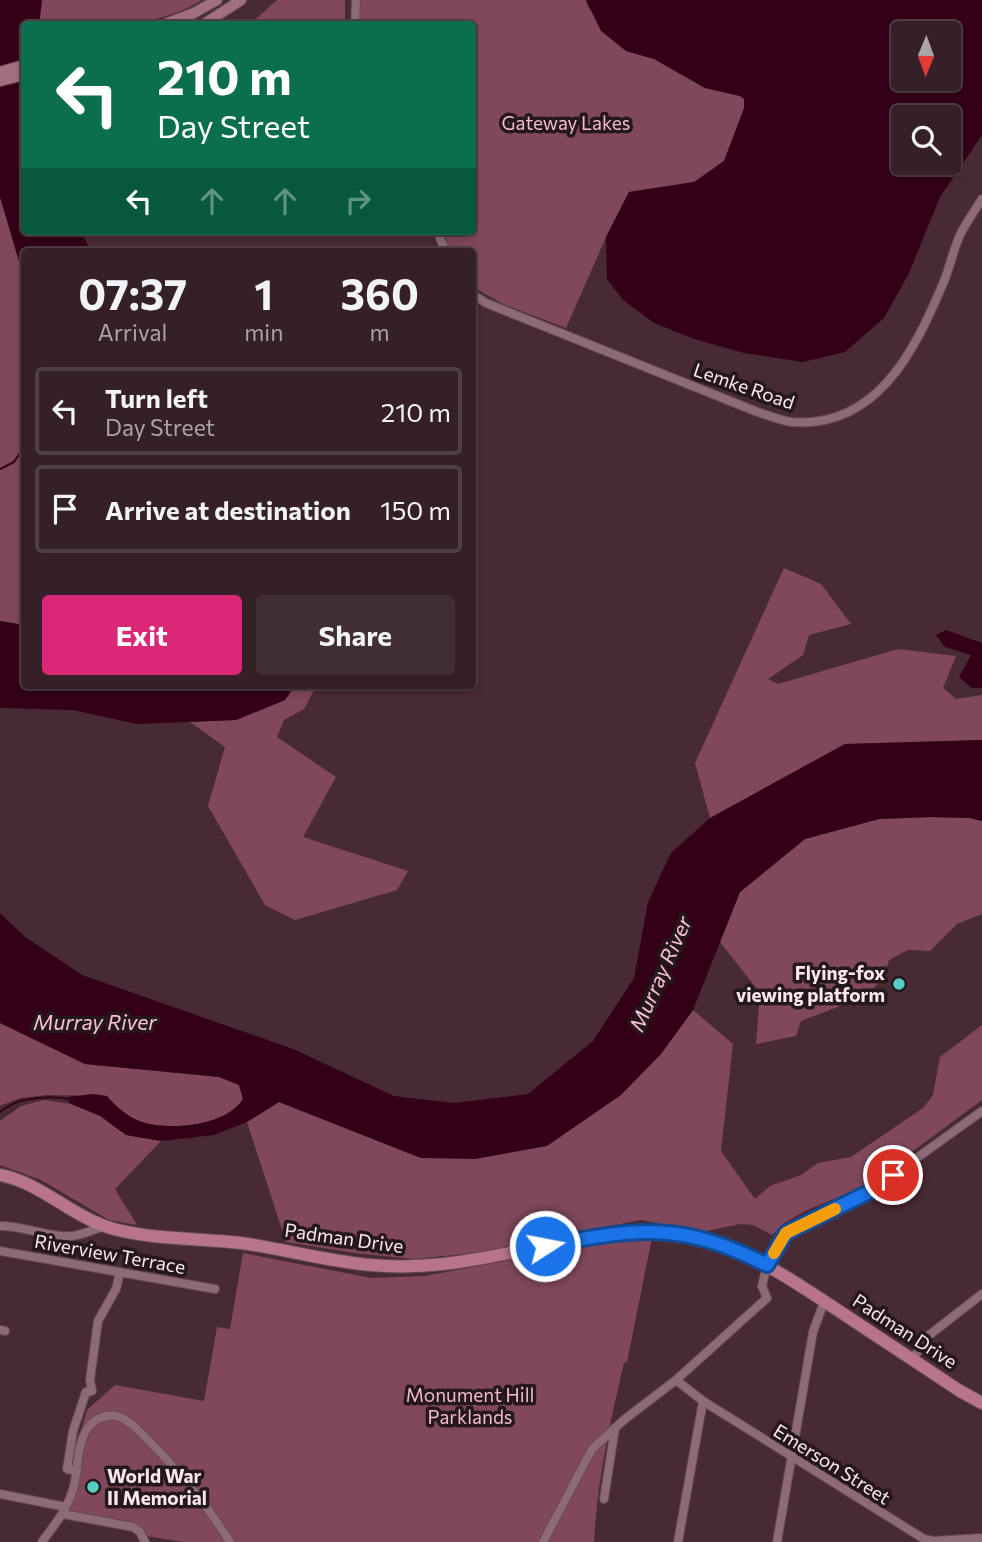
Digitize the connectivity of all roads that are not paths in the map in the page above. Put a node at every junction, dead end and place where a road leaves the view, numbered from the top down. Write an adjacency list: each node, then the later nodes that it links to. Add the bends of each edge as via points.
1 (217, 0): 4 (main road)
2 (241, 0): 5 (main road)
3 (356, 0): 6 (street)
4 (173, 21)
5 (209, 21)
6 (355, 21)
7 (21, 66): 8 (main road)
8 (0, 72)
9 (21, 76): 10 (main road)
10 (0, 81)
11 (982, 199): 12 (street, Lemke Road, via 961,233 943,286 900,370 877,394 844,414 814,421 790,422 755,411)
12 (476, 297)
13 (982, 1111): 18 (street, via 871,1191 786,1233)
14 (0, 1175): 16 (main road, Padman Drive, via 31,1186)
15 (0, 1226): 16 (street, Riverview Terrace, via 62,1236)
16 (104, 1226): 18 (main road, Padman Drive, via 140,1234 252,1244 349,1263 407,1267 460,1262 611,1233 659,1231 712,1240)
17 (0, 1251): 19 (street, Riverview Terrace)
18 (767, 1265): 22 (main road, Padman Drive); 24 (street, via 762,1286 767,1298)
19 (120, 1272): 20 (street, Riverview Terrace); 29 (street, via 98,1321 92,1391 86,1392 73,1431 67,1469)
20 (215, 1289)
21 (982, 1294): 23 (street, via 928,1336)
22 (824, 1302): 23 (main road, Padman Drive); 28 (street, via 813,1332)
23 (912, 1360): 26 (main road, Padman Drive)
24 (676, 1380): 25 (street, Emerson Street); 27 (street)
25 (704, 1401): 28 (street, Emerson Street); 38 (street)
26 (982, 1403)
27 (615, 1428): 31 (street); 37 (street, via 592,1449)
28 (792, 1457): 33 (street, Emerson Street, via 924,1539); 39 (street)
29 (77, 1471): 32 (street); 36 (street, via 83,1438 91,1424 105,1416 123,1419 181,1472)
30 (0, 1494): 32 (street, via 61,1506)
31 (604, 1499)
32 (64, 1512): 34 (street); 35 (street, via 133,1527)
33 (982, 1538)
34 (42, 1542)
35 (145, 1542)
36 (230, 1542)
37 (543, 1542)
38 (678, 1542)
39 (777, 1542)

